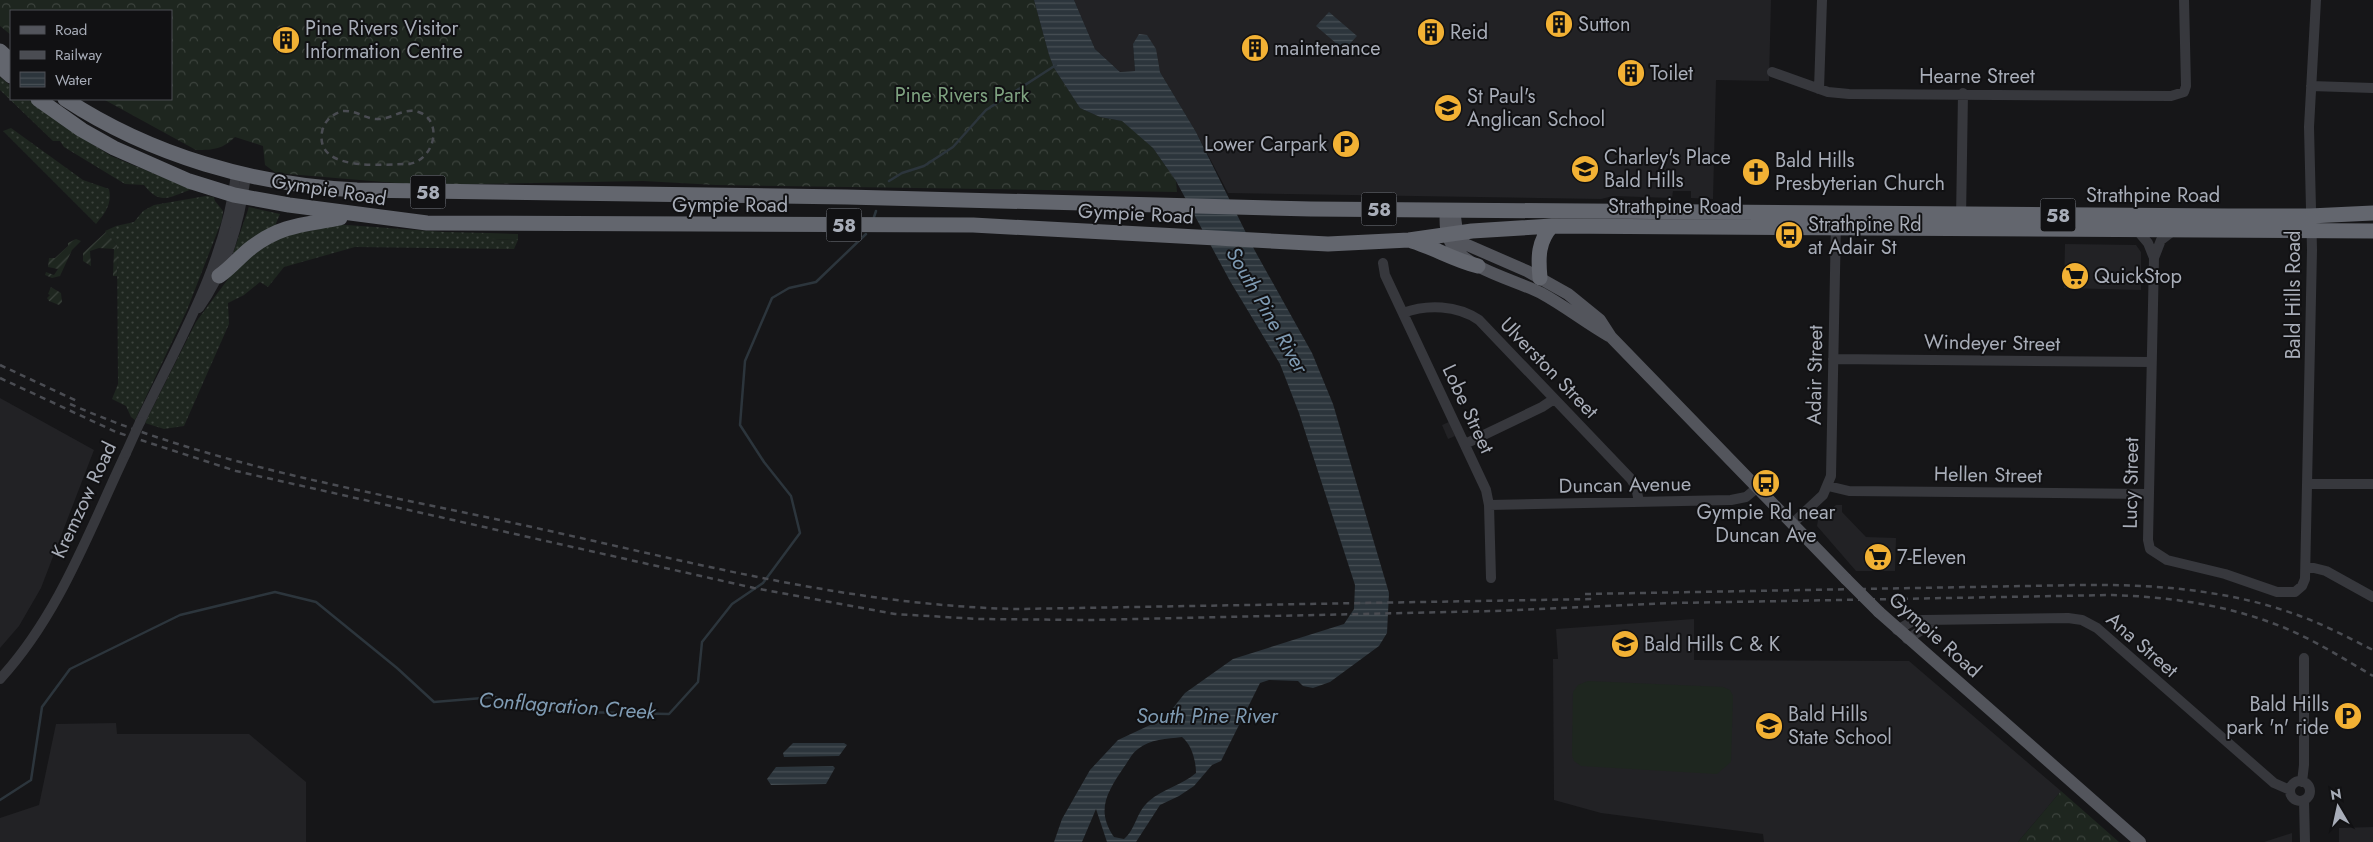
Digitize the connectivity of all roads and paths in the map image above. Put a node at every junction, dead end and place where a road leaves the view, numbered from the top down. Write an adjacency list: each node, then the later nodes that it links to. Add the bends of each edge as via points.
1 (1822, 0): 11 (street)
2 (2184, 0): 12 (street, Hearne Street, via 2184,92 2171,96)
3 (2316, 0): 9 (street, Bald Hills Road)
4 (0, 51): 5 (highway)
5 (10, 59)
6 (0, 66): 8 (highway)
7 (1772, 72): 11 (street, Hearne Street)
8 (10, 75)
9 (2311, 86): 10 (street); 20 (street, Bald Hills Road)
10 (2373, 88)
11 (1819, 89): 12 (street, Hearne Street, via 1849,94)
12 (1963, 93): 22 (street)
13 (39, 100): 16 (highway, Gympie Road / 58, via 82,130 139,161)
14 (67, 100): 15 (highway, Gympie Road / 58, via 123,132 196,162)
15 (241, 175): 16 (street, Kremzow Road); 17 (highway, Gympie Road / 58, via 357,190)
16 (238, 196): 19 (highway, Gympie Road / 58); 33 (street, Kremzow Road, via 231,247); 36 (street, Kremzow Road)
17 (1450, 209): 21 (highway, Strathpine Road / 58); 28 (main road)
18 (2373, 213): 20 (highway, Strathpine Road / 58)
19 (355, 215): 29 (highway, Gympie Road / 58, via 427,223 972,225 1312,244); 33 (highway, via 311,221 280,231 252,247)
20 (2310, 216): 22 (highway, Strathpine Road / 58); 26 (street, Bald Hills Road)
21 (1836, 220): 22 (highway, Strathpine Road / 58); 23 (highway, Strathpine Road / 58); 38 (street, Adair Street)
22 (1961, 221): 24 (highway, Strathpine Road / 58)
23 (1552, 226): 28 (highway, Strathpine Road / 58); 34 (highway, via 1540,244)
24 (2137, 230): 25 (highway, Strathpine Road / 58); 30 (street, Lucy Street, via 2148,243)
25 (2174, 230): 26 (highway, Strathpine Road / 58); 30 (street, Lucy Street, via 2161,240)
26 (2311, 232): 27 (highway, Strathpine Road / 58); 42 (street, Bald Hills Road)
27 (2373, 232)
28 (1452, 233): 29 (highway, Gympie Road / 58); 32 (main road, Gympie Road, via 1455,249); 34 (main road, Gympie Road, via 1469,247)
29 (1408, 240): 32 (highway, via 1460,262)
30 (2154, 258): 39 (street, Lucy Street)
31 (1383, 263): 35 (street, Lobe Street, via 1385,275)
32 (1478, 266): 37 (main road, Gympie Road, via 1541,294)
33 (219, 276): 36 (street, Kremzow Road)
34 (1540, 278): 37 (main road, Gympie Road, via 1588,310 1600,320)
35 (1403, 313): 40 (street, Ulverston Street, via 1441,308 1473,316); 41 (street, Lobe Street)
36 (186, 328): 58 (street, Kremzow Road, bridge, via 59,595 38,633)
37 (1611, 337): 45 (main road, Gympie Road)
38 (1833, 359): 39 (street, Windeyer Street); 44 (street, Adair Street)
39 (2151, 362): 46 (street, Lucy Street)
40 (1554, 399): 41 (street); 47 (street, Ulverston Street, via 1631,479)
41 (1465, 444): 48 (street, Lobe Street, via 1483,481)
42 (2308, 484): 43 (street); 50 (street, Bald Hills Road)
43 (2373, 484)
44 (1828, 486): 46 (street, Hellen Street, via 1849,491); 49 (street, Adair Street, via 1820,500)
45 (1758, 487): 47 (street, Duncan Avenue, via 1746,497 1735,500); 49 (main road, Gympie Road)
46 (2148, 494): 52 (street, Lucy Street, via 2148,544 2151,552 2277,592 2291,593)
47 (1639, 502): 48 (street, Duncan Avenue)
48 (1489, 505): 51 (street, Lobe Street)
49 (1793, 524): 55 (main road, Gympie Road, bridge)
50 (2306, 566): 52 (street, Bald Hills Road); 53 (street, via 2326,571)
51 (1491, 578)
52 (2300, 589)
53 (2373, 598)
54 (1936, 622): 55 (street, Ana Street, via 1911,622); 56 (street); 60 (street, Ana Street, via 2068,618 2090,624 2274,783)
55 (1897, 630): 56 (main road, Gympie Road)
56 (1908, 640): 62 (main road, Gympie Road)
57 (2304, 658): 59 (street)
58 (0, 679)
59 (2302, 782): 60 (street, via 2293,784); 61 (street, via 2310,791)
60 (2290, 790): 61 (street, via 2292,798)
61 (2304, 801): 63 (street)
62 (2140, 842)
63 (2305, 842)

